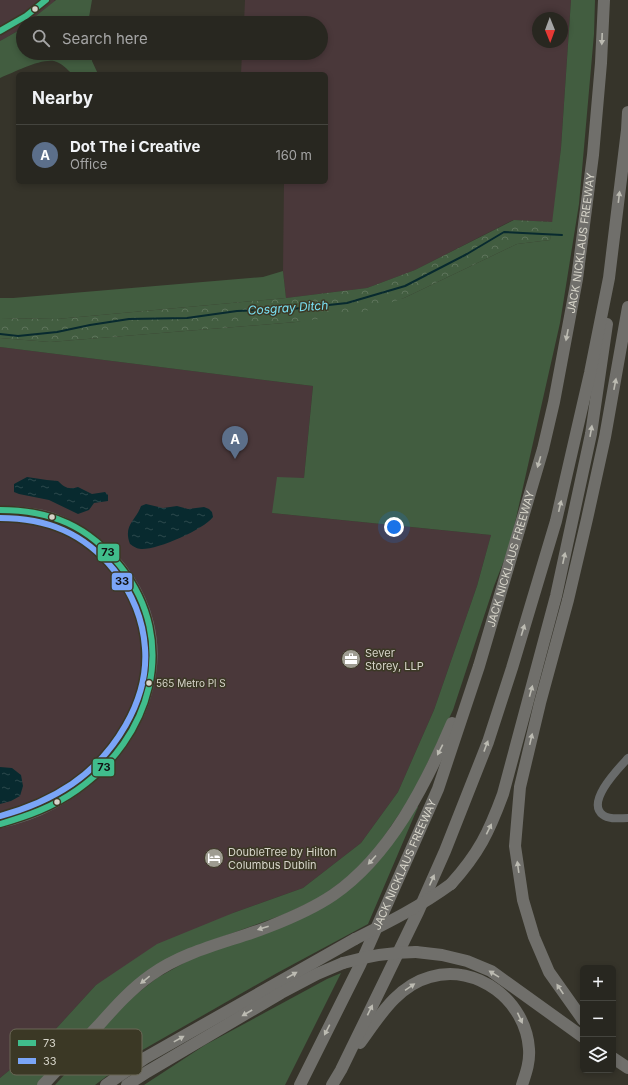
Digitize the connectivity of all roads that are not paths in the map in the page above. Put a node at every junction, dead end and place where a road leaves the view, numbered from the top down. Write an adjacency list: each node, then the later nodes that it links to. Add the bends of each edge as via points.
1 (46, 0): 3 (street)
2 (604, 0): 10 (highway, JACK NICKLAUS FREEWAY, one-way to 10, via 593,155 578,279 543,449)
3 (26, 16)
4 (16, 22): 5 (street)
5 (0, 32)
6 (628, 112): 7 (highway, one-way to 6)
7 (616, 219): 17 (highway, one-way to 7, bridge, via 355,939 428,901 451,884 478,850 493,821 502,794 556,596 592,427 611,292); 18 (highway, one-way to 7, via 445,851 488,742 512,668 560,505 609,278)
8 (628, 307): 14 (highway, one-way to 8, via 549,972 534,938 523,900 515,846 520,787 587,519 605,437)
9 (0, 510): 13 (street, via 18,510 51,516 77,528 110,552 130,576 146,610 153,645 152,672 143,707 126,740 103,769 57,804 38,813)
10 (484, 650): 15 (highway, one-way to 15, via 444,742 411,806 387,844 361,872 334,894 305,911 268,927 182,957 152,974 128,993); 26 (highway, JACK NICKLAUS FREEWAY, one-way to 26, via 435,796 360,964)
11 (628, 758): 12 (street, via 600,793 598,802 599,810 604,816)
12 (628, 818)
13 (0, 824)
14 (580, 1016)
15 (95, 1029)
16 (580, 1035): 21 (highway, one-way to 21, bridge, via 491,972 467,961 442,955 390,952 343,963 317,974)
17 (142, 1060)
18 (341, 1070): 27 (highway); 28 (highway, one-way to 28, via 385,1008 398,995 429,977 464,975 483,981 501,992 515,1008 525,1029 529,1050)
19 (52, 1075): 23 (highway, one-way to 23)
20 (120, 1075): 24 (highway, one-way to 20, bridge)
21 (142, 1075)
22 (142, 1075): 25 (highway, one-way to 25, bridge)
23 (43, 1085)
24 (106, 1085)
25 (127, 1085)
26 (300, 1085)
27 (332, 1085)
28 (522, 1085)

